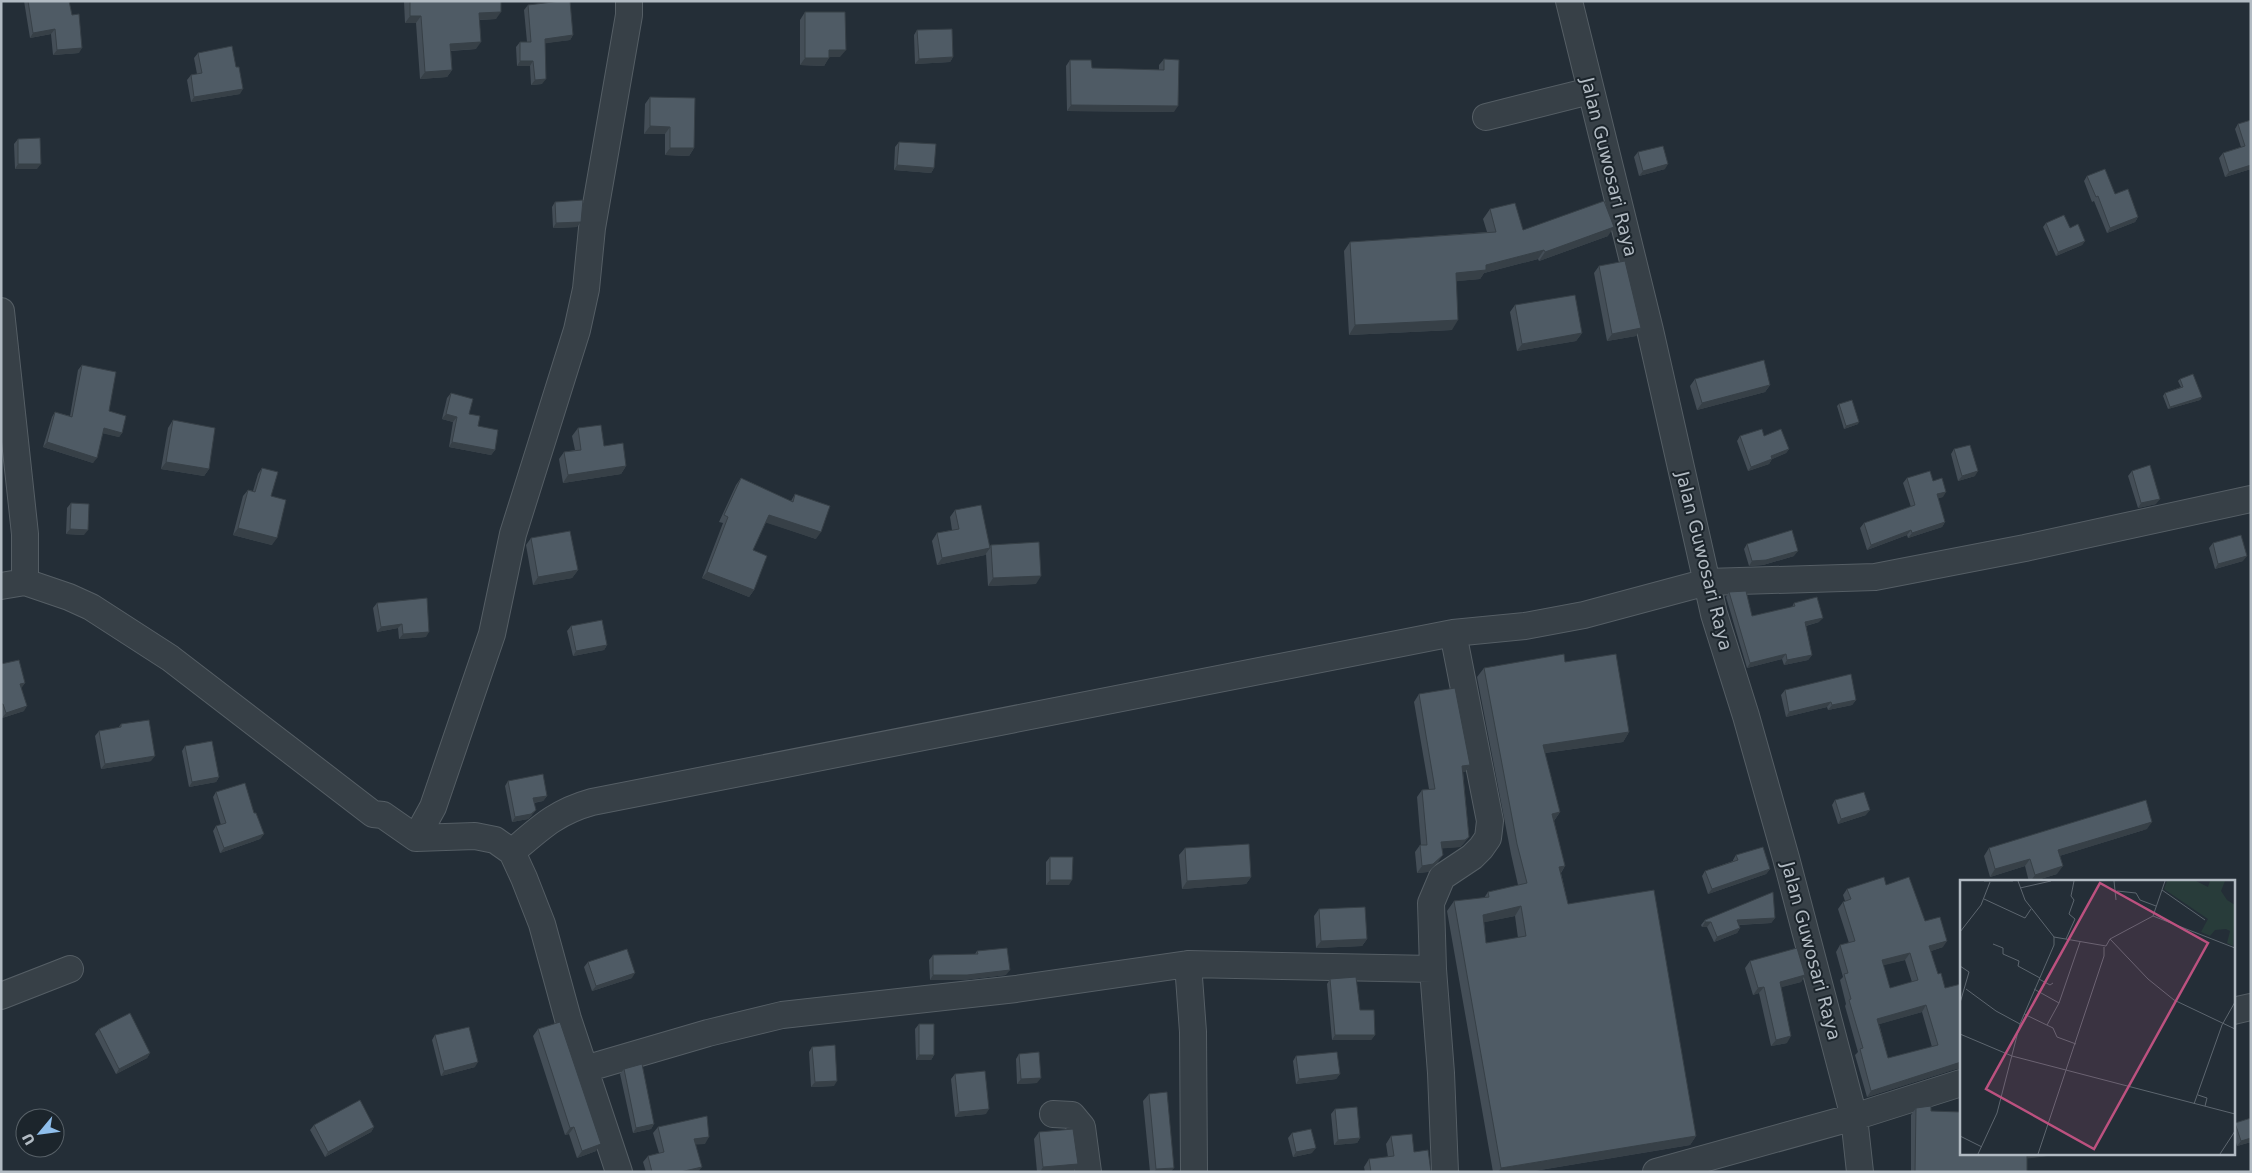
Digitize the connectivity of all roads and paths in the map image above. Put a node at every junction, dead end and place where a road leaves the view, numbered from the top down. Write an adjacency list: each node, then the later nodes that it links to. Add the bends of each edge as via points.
1 (629, 1): 10 (street, via 577,330 513,534 492,634 432,807)
2 (1569, 1): 3 (street, Jalan Guwosari Raya)
3 (1590, 91): 4 (street); 7 (street, Jalan Guwosari Raya, via 1650,330)
4 (1486, 117)
5 (1, 311): 8 (street, via 25,534)
6 (2251, 499): 7 (street, via 2025,548 1875,576)
7 (1707, 582): 9 (street, via 1584,615 1525,626); 21 (street, Jalan Guwosari Raya, via 1786,858)
8 (13, 584): 10 (street, via 86,604 170,658 373,814 383,815)
9 (1453, 633): 11 (street, via 592,802 553,817); 14 (street, via 1490,821 1488,838 1481,848 1442,877 1436,889 1431,904)
10 (416, 838): 11 (street, via 475,836 495,840)
11 (512, 852): 18 (street, via 542,924)
12 (1188, 964): 14 (street); 18 (street, via 1016,989 782,1015); 24 (street, via 1193,1032)
13 (70, 968): 15 (street)
14 (1432, 969): 25 (street)
15 (1, 996)
16 (2251, 1007): 17 (street)
17 (2234, 1011)
18 (585, 1069): 22 (street)
19 (1960, 1083): 21 (street)
20 (1053, 1114): 23 (street, via 1072,1115 1082,1127)
21 (1854, 1116): 26 (street); 27 (street, Jalan Guwosari Raya)
22 (619, 1172)
23 (1088, 1172)
24 (1194, 1172)
25 (1445, 1172)
26 (1656, 1172)
27 (1860, 1172)

